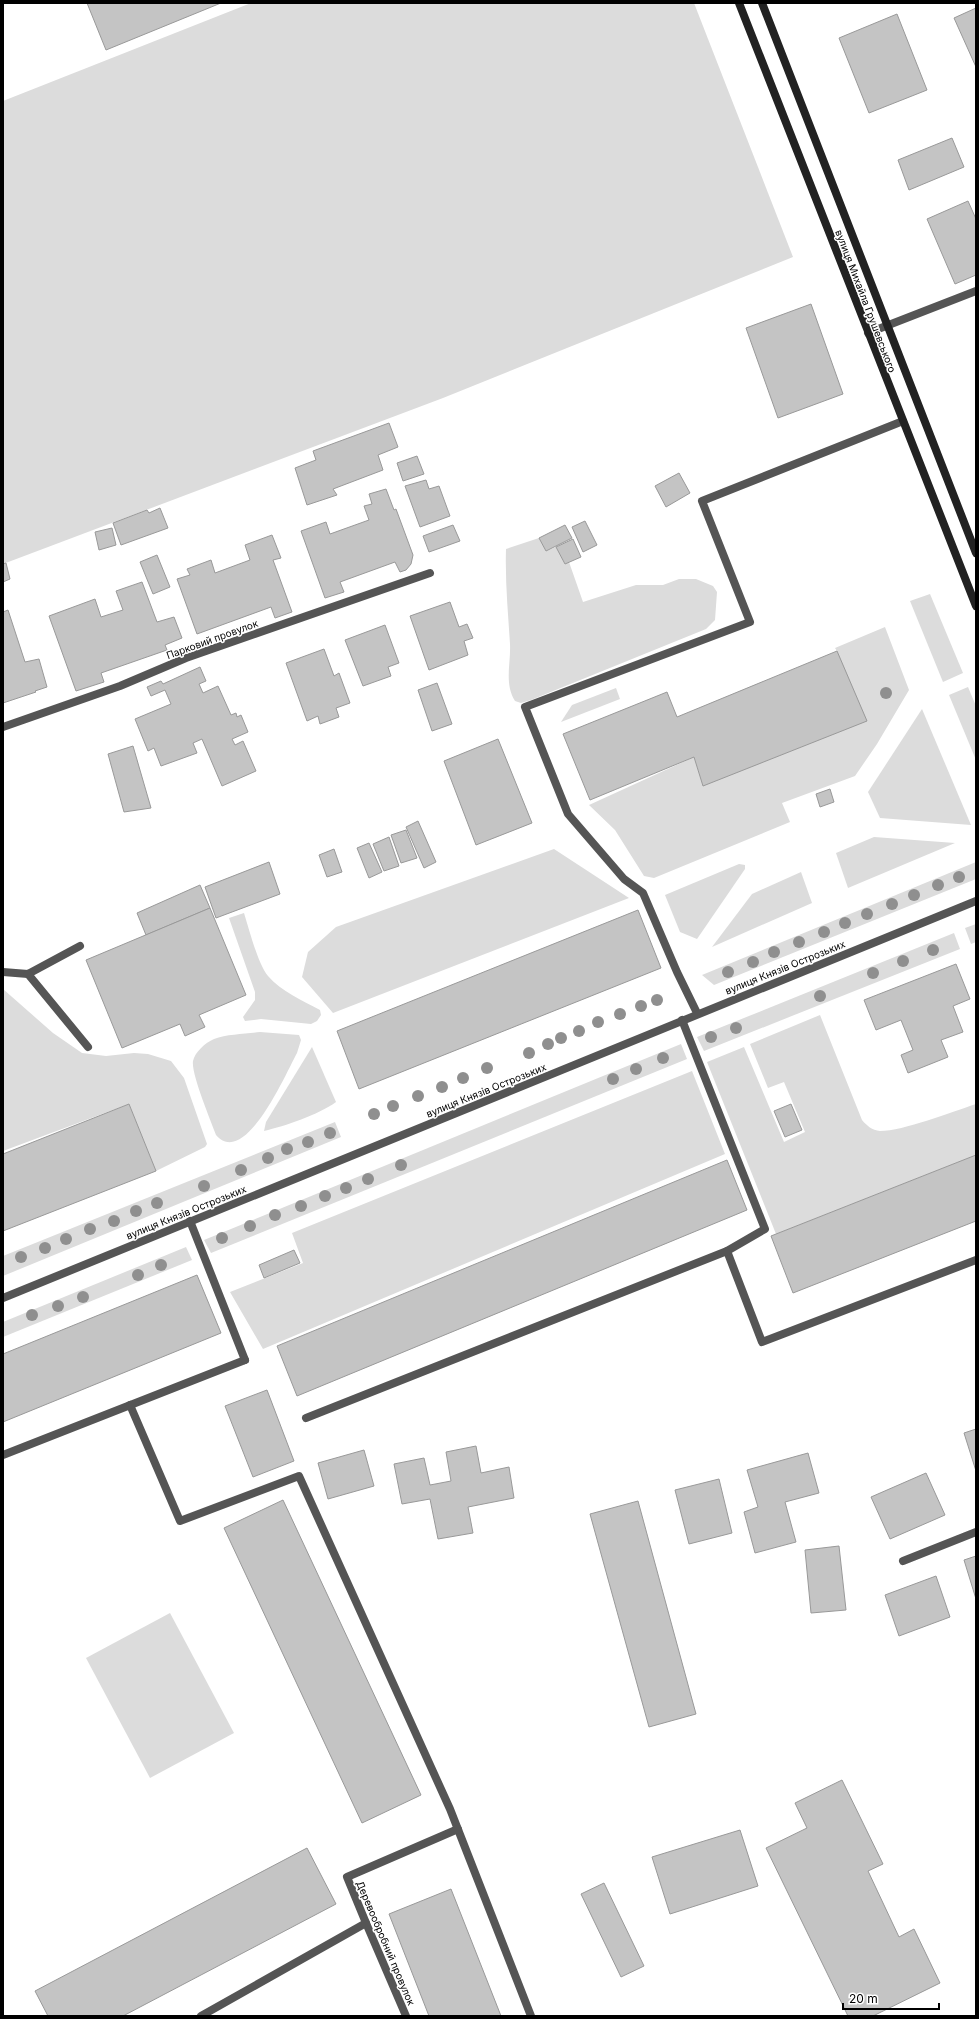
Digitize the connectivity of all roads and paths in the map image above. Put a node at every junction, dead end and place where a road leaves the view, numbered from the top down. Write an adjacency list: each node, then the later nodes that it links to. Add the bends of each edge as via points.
1 (739, 3): 5 (main road, вулиця Михайла Грушевського)
2 (762, 3): 4 (main road, вулиця Михайла Грушевського)
3 (976, 291): 4 (street)
4 (887, 326): 5 (street); 7 (main road, вулиця Михайла Грушевського)
5 (868, 333): 6 (main road, вулиця Михайла Грушевського)
6 (902, 421): 9 (main road, вулиця Михайла Грушевського); 15 (street, via 702,501 750,622 525,707 568,814 624,879 643,893)
7 (976, 553)
8 (430, 573): 10 (street, Парковий провулок, via 186,658 120,686)
9 (976, 606)
10 (3, 727)
11 (976, 901): 15 (street, вулиця Князів Острозьких)
12 (80, 946): 14 (street)
13 (3, 972): 14 (street)
14 (28, 974): 17 (street)
15 (697, 1013): 16 (street, вулиця Князів Острозьких)
16 (682, 1020): 18 (street, вулиця Князів Острозьких); 19 (street, via 765,1229)
17 (88, 1047)
18 (190, 1221): 21 (street, вулиця Князів Острозьких); 22 (street, via 245,1360)
19 (727, 1250): 20 (street, via 762,1342); 23 (street)
20 (976, 1260)
21 (3, 1298)
22 (130, 1405): 24 (street); 27 (street, via 180,1521 299,1476)
23 (306, 1418)
24 (3, 1455)
25 (976, 1532): 26 (street)
26 (903, 1561)
27 (458, 1830): 28 (street, Деревообробний провулок, via 347,1877); 31 (street)
28 (366, 1924): 29 (street); 30 (street, Деревообробний провулок)
29 (201, 2016)
30 (406, 2016)
31 (531, 2016)

